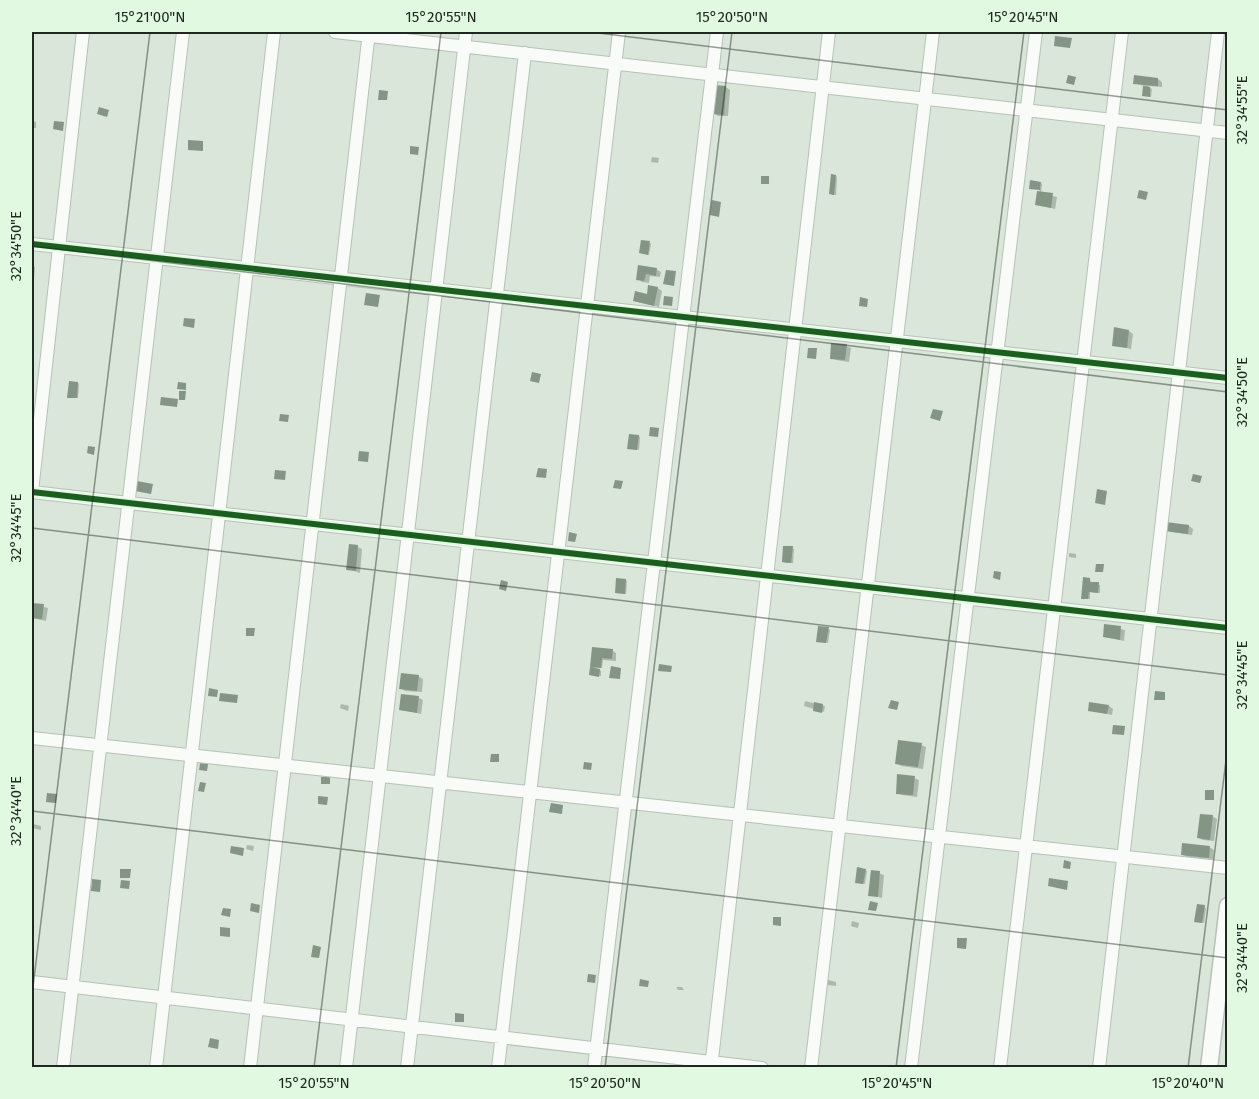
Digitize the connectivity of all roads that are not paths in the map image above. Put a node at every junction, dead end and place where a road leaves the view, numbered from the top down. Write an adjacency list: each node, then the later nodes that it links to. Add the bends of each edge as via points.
1 (83, 32): 25 (street)
2 (183, 32): 26 (street)
3 (274, 32): 27 (street)
4 (335, 32): 13 (street)
5 (465, 32): 14 (street)
6 (619, 32): 16 (street)
7 (717, 32): 17 (street)
8 (829, 32): 18 (street)
9 (933, 32): 19 (street)
10 (1036, 32): 20 (street)
11 (1122, 32): 21 (street)
12 (1218, 32): 22 (street)
13 (369, 33): 14 (street); 28 (street)
14 (464, 46): 15 (street); 29 (street)
15 (525, 53): 16 (street); 30 (street)
16 (616, 63): 17 (street); 31 (street)
17 (712, 74): 18 (street); 32 (street)
18 (823, 87): 19 (street); 33 (street)
19 (926, 99): 20 (street); 34 (street)
20 (1027, 110): 21 (street); 35 (street)
21 (1112, 120): 22 (street); 36 (street)
22 (1207, 131): 23 (street); 37 (street)
23 (1227, 133)
24 (32, 244): 25 (street)
25 (59, 247): 26 (street); 39 (street)
26 (157, 258): 27 (street); 40 (street)
27 (247, 268): 28 (street); 41 (street)
28 (341, 278): 29 (street); 42 (street)
29 (436, 289): 30 (street); 43 (street)
30 (497, 296): 31 (street); 44 (street)
31 (587, 306): 32 (street); 45 (street)
32 (683, 316): 33 (street); 46 (street)
33 (795, 329): 34 (street); 47 (street)
34 (897, 340): 35 (street); 48 (street)
35 (997, 352): 36 (street); 49 (street)
36 (1083, 361): 37 (street); 50 (street)
37 (1179, 372): 38 (street); 51 (street)
38 (1227, 378)
39 (32, 491): 40 (street)
40 (128, 503): 41 (street); 54 (street)
41 (219, 513): 42 (street); 55 (street)
42 (312, 524): 43 (street); 56 (street)
43 (407, 535): 44 (street); 57 (street)
44 (468, 542): 45 (street); 58 (street)
45 (558, 552): 46 (street); 59 (street)
46 (654, 563): 47 (street); 60 (street)
47 (767, 576): 48 (street); 61 (street)
48 (868, 587): 49 (street); 62 (street)
49 (968, 598): 50 (street); 63 (street)
50 (1054, 608): 51 (street); 64 (street)
51 (1151, 619): 52 (street); 65 (street)
52 (1227, 628)
53 (32, 738): 54 (street)
54 (100, 745): 55 (street); 69 (street)
55 (191, 755): 56 (street); 70 (street)
56 (285, 765): 57 (street); 71 (street)
57 (379, 775): 58 (street); 72 (street)
58 (440, 782): 59 (street); 73 (street)
59 (530, 792): 60 (street); 74 (street)
60 (625, 802): 61 (street); 75 (street)
61 (740, 815): 62 (street); 76 (street)
62 (840, 825): 63 (street); 85 (street)
63 (939, 836): 64 (street); 86 (street)
64 (1026, 846): 65 (street); 87 (street)
65 (1124, 856): 66 (street); 88 (street)
66 (1227, 868)
67 (1227, 906): 89 (street)
68 (32, 982): 69 (street)
69 (72, 987): 70 (street); 77 (street)
70 (164, 998): 71 (street); 78 (street)
71 (256, 1008): 72 (street); 79 (street)
72 (351, 1019): 73 (street); 80 (street)
73 (412, 1026): 74 (street); 81 (street)
74 (502, 1037): 75 (street); 82 (street)
75 (596, 1048): 76 (street); 83 (street)
76 (711, 1065): 84 (street)
77 (63, 1068)
78 (156, 1068)
79 (250, 1068)
80 (345, 1068)
81 (407, 1068)
82 (498, 1068)
83 (594, 1068)
84 (762, 1068)
85 (811, 1068)
86 (911, 1068)
87 (1000, 1068)
88 (1099, 1068)
89 (1209, 1068)

